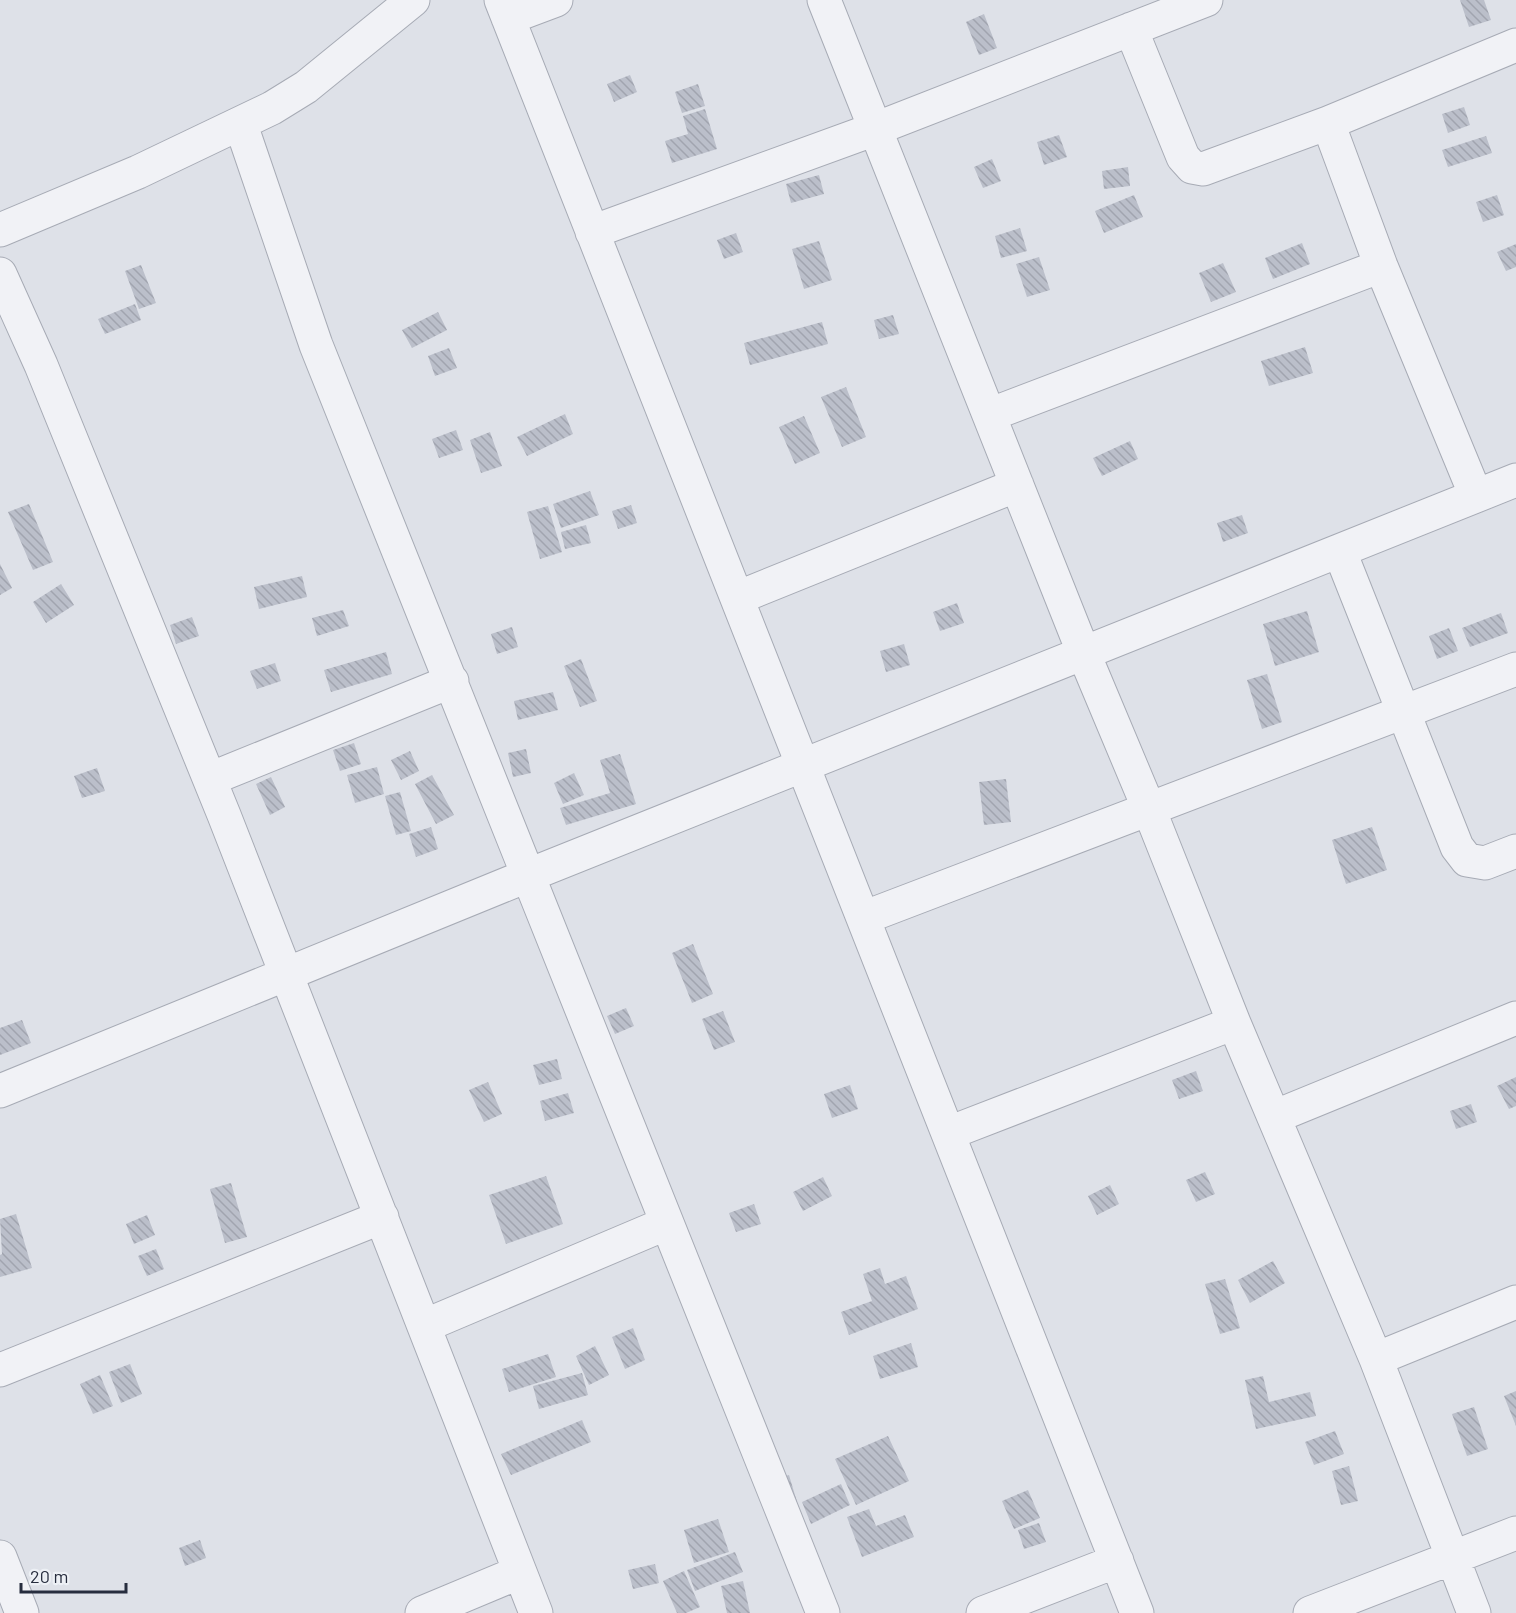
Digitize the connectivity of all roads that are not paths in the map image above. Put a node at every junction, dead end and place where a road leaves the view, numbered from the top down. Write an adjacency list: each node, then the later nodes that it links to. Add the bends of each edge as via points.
1 (413, 0): 9 (street, via 306,87)
2 (556, 0): 5 (street)
3 (824, 0): 10 (street)
4 (1206, 0): 6 (street)
5 (505, 9): 12 (street)
6 (1131, 29): 8 (street, via 1183,157 1192,167 1203,169); 10 (street)
7 (1516, 45): 8 (street)
8 (1328, 123): 13 (street)
9 (241, 125): 11 (street); 23 (street, via 316,345)
10 (875, 129): 12 (street); 15 (street)
11 (0, 230)
12 (592, 232): 20 (street)
13 (1381, 266): 15 (street); 18 (street)
14 (0, 274): 26 (street)
15 (989, 415): 17 (street)
16 (1516, 480): 18 (street)
17 (1017, 485): 20 (street); 21 (street)
18 (1476, 496): 19 (street)
19 (1340, 552): 21 (street); 24 (street)
20 (737, 598): 25 (street)
21 (1084, 654): 25 (street); 27 (street)
22 (1516, 669): 24 (street)
23 (452, 681): 26 (street); 29 (street)
24 (1404, 712): 27 (street); 28 (street, via 1457,847 1467,860 1485,863)
25 (803, 766): 29 (street); 30 (street)
26 (210, 779): 31 (street)
27 (1149, 809): 30 (street); 33 (street)
28 (1516, 851)
29 (529, 875): 31 (street); 38 (street)
30 (863, 918): 36 (street)
31 (288, 975): 34 (street); 37 (street)
32 (1516, 1018): 35 (street)
33 (1234, 1023): 35 (street); 36 (street)
34 (0, 1092)
35 (1274, 1117): 41 (street)
36 (950, 1133): 46 (street)
37 (382, 1217): 40 (street); 42 (street)
38 (665, 1224): 40 (street); 51 (street)
39 (1516, 1302): 41 (street)
40 (424, 1326): 47 (street)
41 (1376, 1359): 45 (street)
42 (0, 1370)
43 (1516, 1533): 45 (street)
44 (0, 1557): 48 (street)
45 (1451, 1558): 54 (street); 55 (street)
46 (1117, 1561): 52 (street); 53 (street)
47 (520, 1572): 49 (street); 50 (street)
48 (22, 1613)
49 (422, 1613)
50 (536, 1613)
51 (823, 1613)
52 (983, 1613)
53 (1137, 1613)
54 (1310, 1613)
55 (1474, 1613)

